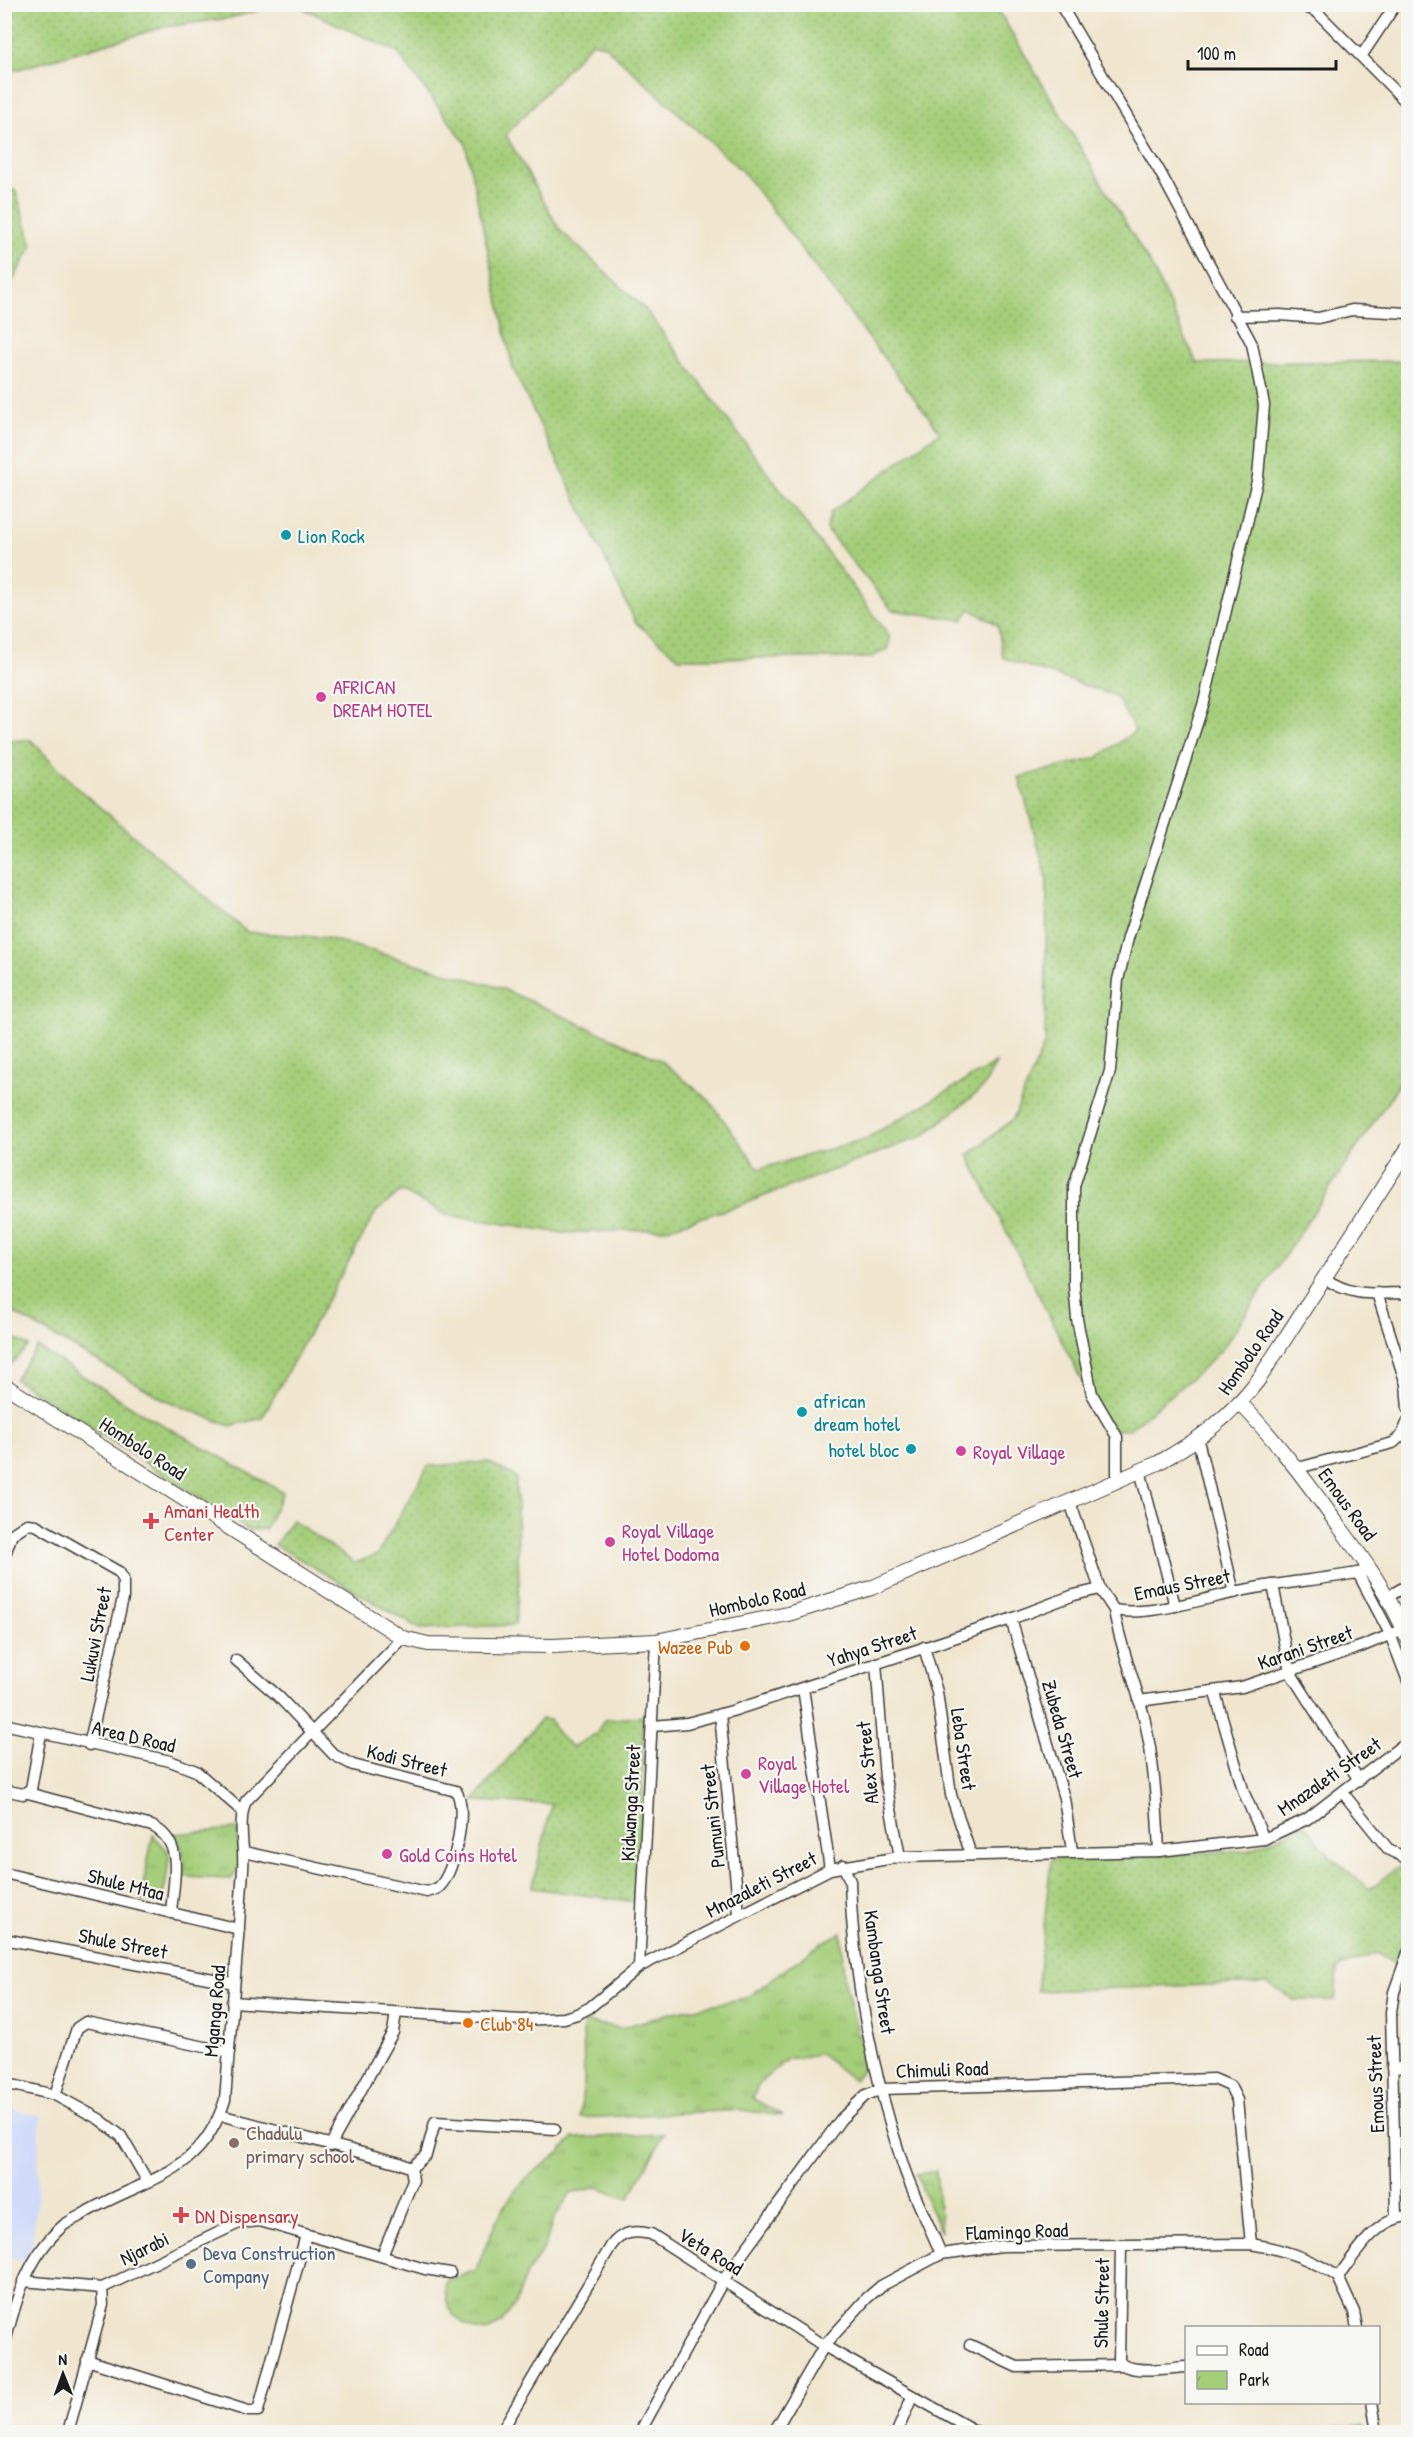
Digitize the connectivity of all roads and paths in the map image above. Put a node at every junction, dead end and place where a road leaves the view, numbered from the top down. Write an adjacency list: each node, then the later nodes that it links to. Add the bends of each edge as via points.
1 (1060, 4): 7 (street, via 1160,172)
2 (1299, 4): 4 (street, via 1317,12)
3 (1396, 4): 4 (street)
4 (1362, 55): 5 (street)
5 (1408, 104)
6 (1408, 313): 7 (street, via 1352,310 1318,318)
7 (1235, 316): 19 (street, via 1252,344 1264,405 1258,477 1204,702 1155,847 1123,959 1110,1071 1073,1198 1077,1319 1092,1394 1117,1437)
8 (1408, 1148): 9 (street, Hombolo Road)
9 (1324, 1278): 10 (street, via 1357,1294); 13 (street, Hombolo Road)
10 (1377, 1293): 11 (street); 14 (street, via 1406,1384)
11 (1408, 1293)
12 (4, 1385): 33 (street, Hombolo Road)
13 (1240, 1403): 16 (street, Hombolo Road); 17 (street, Emous Road)
14 (1408, 1409)
15 (1408, 1421): 17 (street, via 1393,1443)
16 (1197, 1440): 18 (street, Hombolo Road); 26 (street)
17 (1298, 1468): 22 (street, Emous Road)
18 (1140, 1470): 19 (street, Hombolo Road); 28 (street)
19 (1117, 1481): 20 (street, Hombolo Road)
20 (1070, 1502): 25 (street, Emaus Street); 34 (street, Hombolo Road, via 871,1588 788,1614)
21 (4, 1558): 49 (street, Lukuvi Street, via 12,1534 27,1524 36,1525 113,1567 123,1579 123,1598)
22 (1365, 1572): 23 (street, Emaus Street); 27 (street, Emous Road); 31 (street)
23 (1273, 1585): 26 (street, Emaus Street); 38 (street)
24 (1408, 1585): 27 (street)
25 (1101, 1589): 29 (street, Emaus Street); 30 (street, Yahya Street)
26 (1234, 1593): 28 (street, Emaus Street)
27 (1389, 1596): 32 (street, Emous Road)
28 (1175, 1606): 29 (street, Emaus Street)
29 (1114, 1610): 42 (street)
30 (1011, 1619): 35 (street, Yahya Street); 56 (street, Zubeda Street, via 1064,1798)
31 (1390, 1634): 32 (street, Karani Street); 38 (street, Karani Street); 39 (street)
32 (1406, 1634)
33 (403, 1638): 34 (street, Hombolo Road, via 428,1644 552,1646); 47 (street)
34 (656, 1641): 45 (street, Kidwanga Street)
35 (924, 1647): 37 (street, Yahya Street); 59 (street, Leba Street, via 938,1692 951,1795)
36 (236, 1660): 47 (street, via 278,1696)
37 (876, 1663): 40 (street, Yahya Street); 60 (street, Alex Street, via 885,1778)
38 (1290, 1672): 41 (street, Karani Street); 50 (street)
39 (1408, 1681)
40 (803, 1688): 43 (street, Yahya Street); 63 (street)
41 (1215, 1692): 42 (street, Karani Street); 55 (street, via 1244,1792)
42 (1139, 1701): 57 (street, via 1157,1804)
43 (720, 1714): 45 (street, Yahya Street, via 687,1723); 66 (street, Pumuni Street)
44 (4, 1724): 46 (street, Area D Road)
45 (653, 1726): 70 (street, Kidwanga Street)
46 (41, 1733): 49 (street, Area D Road); 52 (street)
47 (312, 1733): 54 (street, via 246,1801); 58 (street, Kodi Street, via 334,1755 353,1765 456,1791 461,1807 457,1846 446,1878 439,1888 428,1892)
48 (1408, 1741): 50 (street, Mnazaleti Street)
49 (89, 1745): 54 (street, Area D Road, via 170,1761 196,1771)
50 (1359, 1780): 53 (street, Mnazaleti Street)
51 (4, 1790): 52 (street)
52 (28, 1793): 65 (street, via 152,1826 167,1835 175,1854)
53 (1342, 1793): 55 (street, Mnazaleti Street, via 1307,1818); 61 (street, via 1389,1850)
54 (242, 1811): 58 (street, Mganga Road)
55 (1264, 1839): 57 (street, Mnazaleti Street)
56 (1072, 1851): 57 (street, Mnazaleti Street); 59 (street, Mnazaleti Street)
57 (1159, 1851)
58 (244, 1852): 67 (street, Mganga Road)
59 (971, 1855): 60 (street, Mnazaleti Street)
60 (900, 1857): 62 (street, Mnazaleti Street)
61 (1408, 1859)
62 (843, 1865): 63 (street, Mnazaleti Street); 78 (street, Kambanga Street, via 850,1881 861,1991)
63 (830, 1869): 66 (street, Mnazaleti Street)
64 (4, 1873): 65 (street, Shule Mtaa)
65 (171, 1913): 67 (street, Shule Mtaa)
66 (740, 1914): 70 (street, Mnazaleti Street)
67 (239, 1929): 71 (street, Mganga Road)
68 (4, 1939): 71 (street, Shule Street)
69 (1408, 1953): 76 (street, Emous Street, via 1391,2012)
70 (639, 1967): 73 (street, Mnazaleti Street, via 589,2008 564,2018 522,2020)
71 (234, 1983): 72 (street, Mganga Road)
72 (232, 2002): 73 (street, Mnazaleti Street); 74 (street, Mganga Road)
73 (396, 2013): 82 (street, via 393,2032)
74 (229, 2052): 79 (street, via 80,2023); 80 (street, Mganga Road)
75 (1408, 2067): 76 (street)
76 (1392, 2068): 86 (street, Emous Street)
77 (4, 2083): 79 (street)
78 (882, 2089): 88 (street, Chimuli Road, via 1214,2079 1230,2086 1237,2100); 90 (street, Kambanga Street, via 904,2166); 94 (street, Chimuli Road, via 866,2095 841,2119)
79 (55, 2095): 84 (street, via 121,2136)
80 (220, 2115): 82 (street); 84 (street, Mganga Road, via 202,2148 175,2169)
81 (555, 2129): 83 (street, via 435,2122 426,2155)
82 (330, 2146): 83 (street)
83 (411, 2168): 91 (street, via 413,2180)
84 (148, 2182): 95 (street, Mganga Road, via 65,2225 40,2252)
85 (1408, 2216): 86 (street)
86 (1396, 2217): 93 (street, via 1360,2247)
87 (306, 2235): 91 (street, Njarabi); 96 (street, Njarabi, via 260,2221 239,2223); 101 (street, via 258,2411)
88 (1251, 2244): 89 (street, Flamingo Road); 93 (street, Flamingo Road, via 1319,2264)
89 (1120, 2247): 90 (street, Flamingo Road, via 1002,2246); 102 (street, Shule Street)
90 (941, 2254): 99 (street, Flamingo Road, via 881,2286)
91 (382, 2256): 92 (street, Njarabi)
92 (450, 2273)
93 (1338, 2277): 97 (street)
94 (724, 2279): 99 (street, Veta Road); 107 (street, Veta Road, via 651,2234 621,2235); 108 (street, Chimuli Road)
95 (24, 2281): 96 (street); 100 (street, Mganga Road)
96 (102, 2288): 101 (street, via 103,2305)
97 (1357, 2326)
98 (970, 2345): 102 (street, via 1017,2367)
99 (824, 2346): 104 (street, Veta Road); 109 (street, Flamingo Road)
100 (4, 2347)
101 (87, 2360): 106 (street)
102 (1121, 2365): 103 (street, Shule Street, via 1134,2369)
103 (1185, 2367)
104 (912, 2397): 110 (street); 111 (street, Veta Road)
105 (1372, 2404): 112 (street)
106 (68, 2433)
107 (501, 2433)
108 (640, 2433)
109 (774, 2433)
110 (897, 2433)
111 (977, 2433)
112 (1377, 2433)

